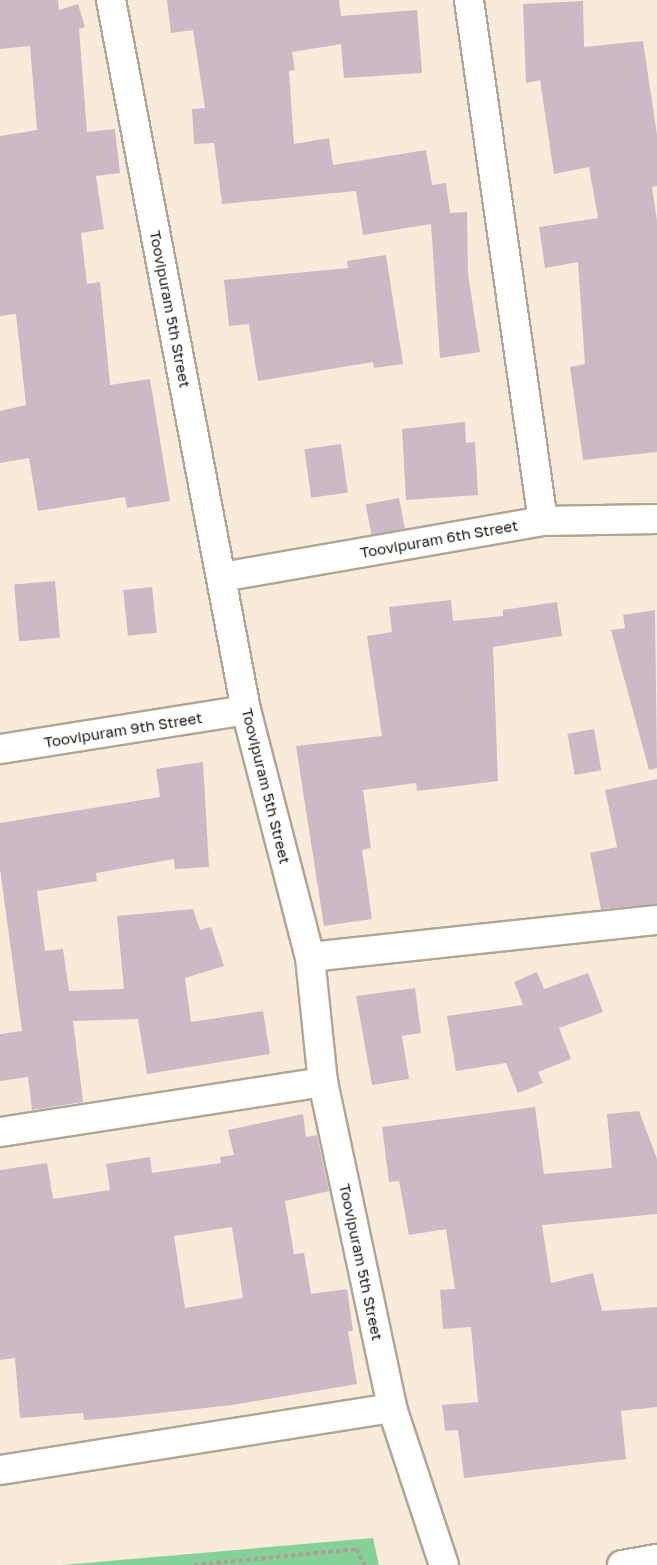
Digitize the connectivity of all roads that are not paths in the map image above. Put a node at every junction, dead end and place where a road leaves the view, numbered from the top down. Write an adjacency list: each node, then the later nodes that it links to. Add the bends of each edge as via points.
1 (111, 0): 5 (street, Toovipuram 5th Street)
2 (469, 0): 4 (street)
3 (657, 519): 4 (street, Toovipuram 6th Street)
4 (543, 521): 5 (street, Toovipuram 6th Street)
5 (222, 577): 6 (street, Toovipuram 5th Street)
6 (246, 710): 7 (street, Toovipuram 9th Street); 9 (street, Toovipuram 5th Street)
7 (0, 749)
8 (657, 920): 9 (street)
9 (310, 957): 10 (street, Toovipuram 5th Street)
10 (323, 1082): 11 (street); 12 (street, Toovipuram 5th Street)
11 (0, 1132)
12 (392, 1408): 13 (street); 15 (street, Toovipuram 5th Street)
13 (0, 1470)
14 (657, 1559): 16 (street)
15 (444, 1565)
16 (622, 1565)

